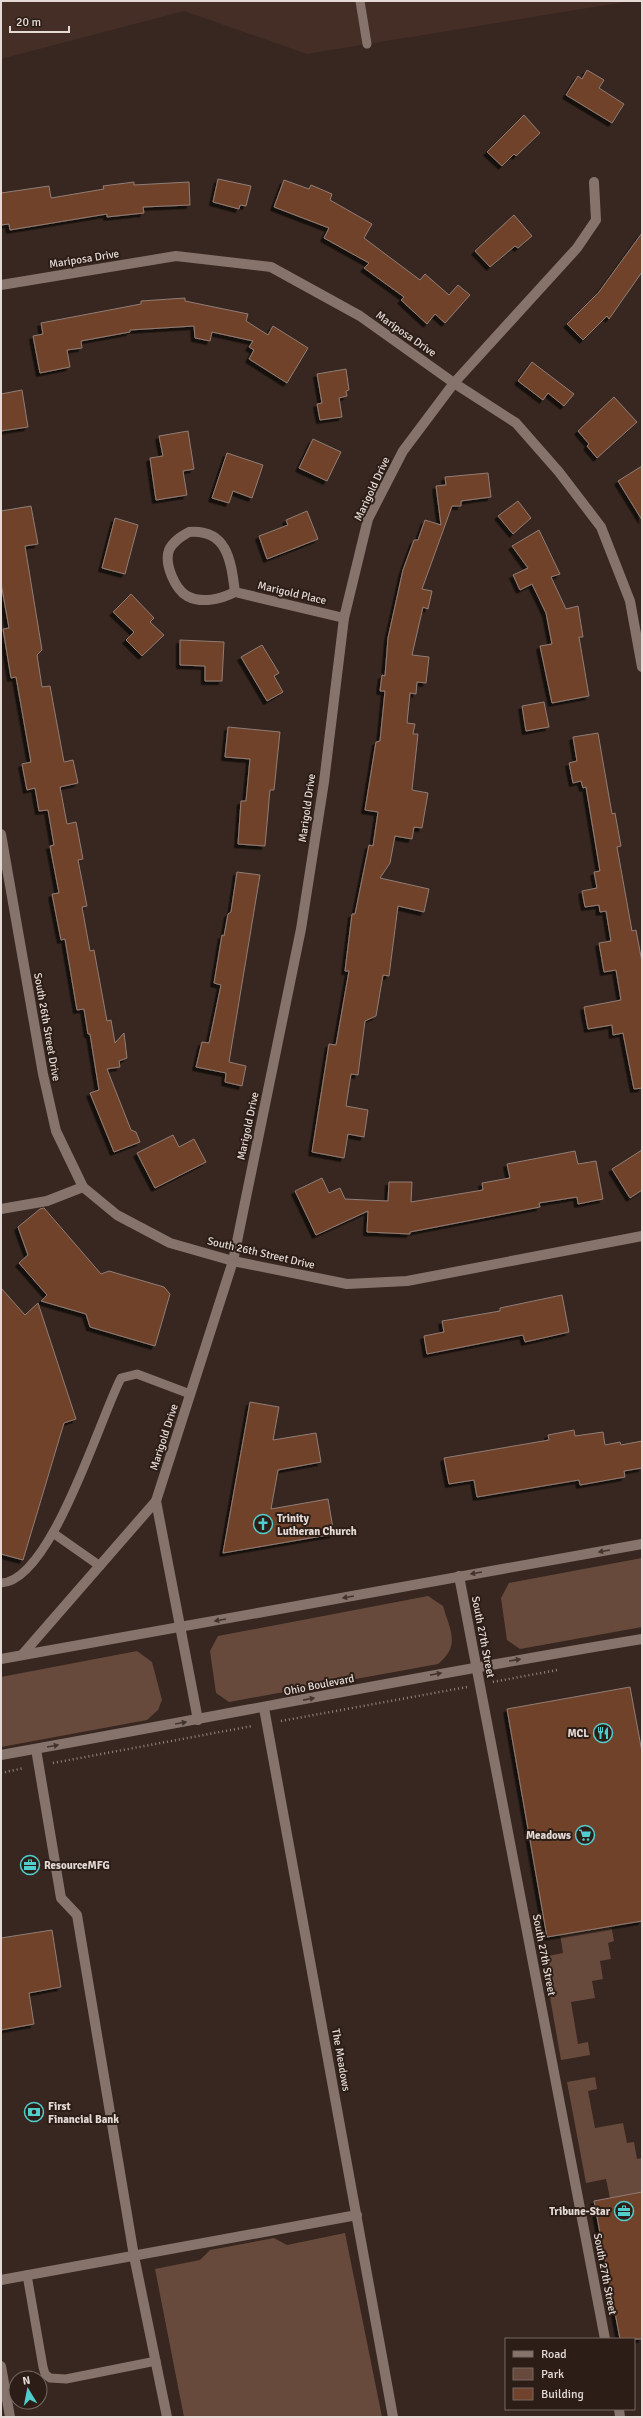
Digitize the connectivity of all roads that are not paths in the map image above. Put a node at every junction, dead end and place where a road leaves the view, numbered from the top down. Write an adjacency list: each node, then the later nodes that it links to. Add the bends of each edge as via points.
1 (360, 1): 2 (lane)
2 (367, 44)
3 (594, 182): 5 (street, Marigold Drive, via 596,220 577,248)
4 (1, 285): 5 (street, Mariposa Drive, via 176,256 271,267 360,316)
5 (454, 383): 7 (street, Marigold Drive, via 403,451 368,519); 8 (street, Mariposa Drive, via 516,423 559,472 601,527 630,601)
6 (235, 592): 6 (street, via 231,566 220,541 211,534 199,531 189,532 174,542 169,550 168,562 177,586 187,596 210,600 222,599); 7 (street, Marigold Place)
7 (344, 618): 13 (street, Marigold Drive, via 324,782 301,929)
8 (642, 667)
9 (1, 834): 10 (street, South 26th Street Drive, via 43,1074 56,1131)
10 (84, 1187): 11 (street, via 47,1202); 13 (street, South 26th Street Drive, via 117,1214 170,1243)
11 (1, 1209)
12 (642, 1236): 13 (street, South 26th Street Drive, via 407,1281 347,1284)
13 (233, 1261): 14 (street, Marigold Drive)
14 (190, 1394): 15 (street, Marigold Drive); 16 (lane, via 136,1374 120,1378 88,1461)
15 (156, 1501): 18 (street, Marigold Drive); 21 (street, Marigold Drive)
16 (53, 1533): 18 (lane); 20 (lane, via 22,1575 11,1583)
17 (642, 1544): 19 (street, one-way to 19)
18 (100, 1566): 23 (street, Marigold Drive)
19 (459, 1576): 21 (street, one-way to 21); 25 (street, South 27th Street)
20 (1, 1583)
21 (180, 1627): 23 (street); 27 (street, Marigold Drive)
22 (642, 1639): 25 (street, Ohio Boulevard, one-way to 22)
23 (22, 1655): 24 (street)
24 (1, 1659)
25 (476, 1666): 26 (street, Ohio Boulevard, one-way to 25); 34 (street, South 27th Street)
26 (264, 1708): 27 (street, Ohio Boulevard); 30 (street, The Meadows)
27 (198, 1720): 28 (street, Ohio Boulevard, one-way to 27)
28 (36, 1749): 29 (street, Ohio Boulevard); 31 (street, via 61,1898 77,1915)
29 (1, 1755)
30 (357, 2215): 31 (street); 39 (street, The Meadows)
31 (134, 2256): 32 (street); 35 (street)
32 (27, 2275): 33 (street); 35 (lane, via 43,2367 45,2374 50,2378 66,2379)
33 (1, 2280)
34 (605, 2338)
35 (156, 2361): 38 (street)
36 (1, 2366): 37 (street)
37 (10, 2417)
38 (167, 2417)
39 (393, 2417)

